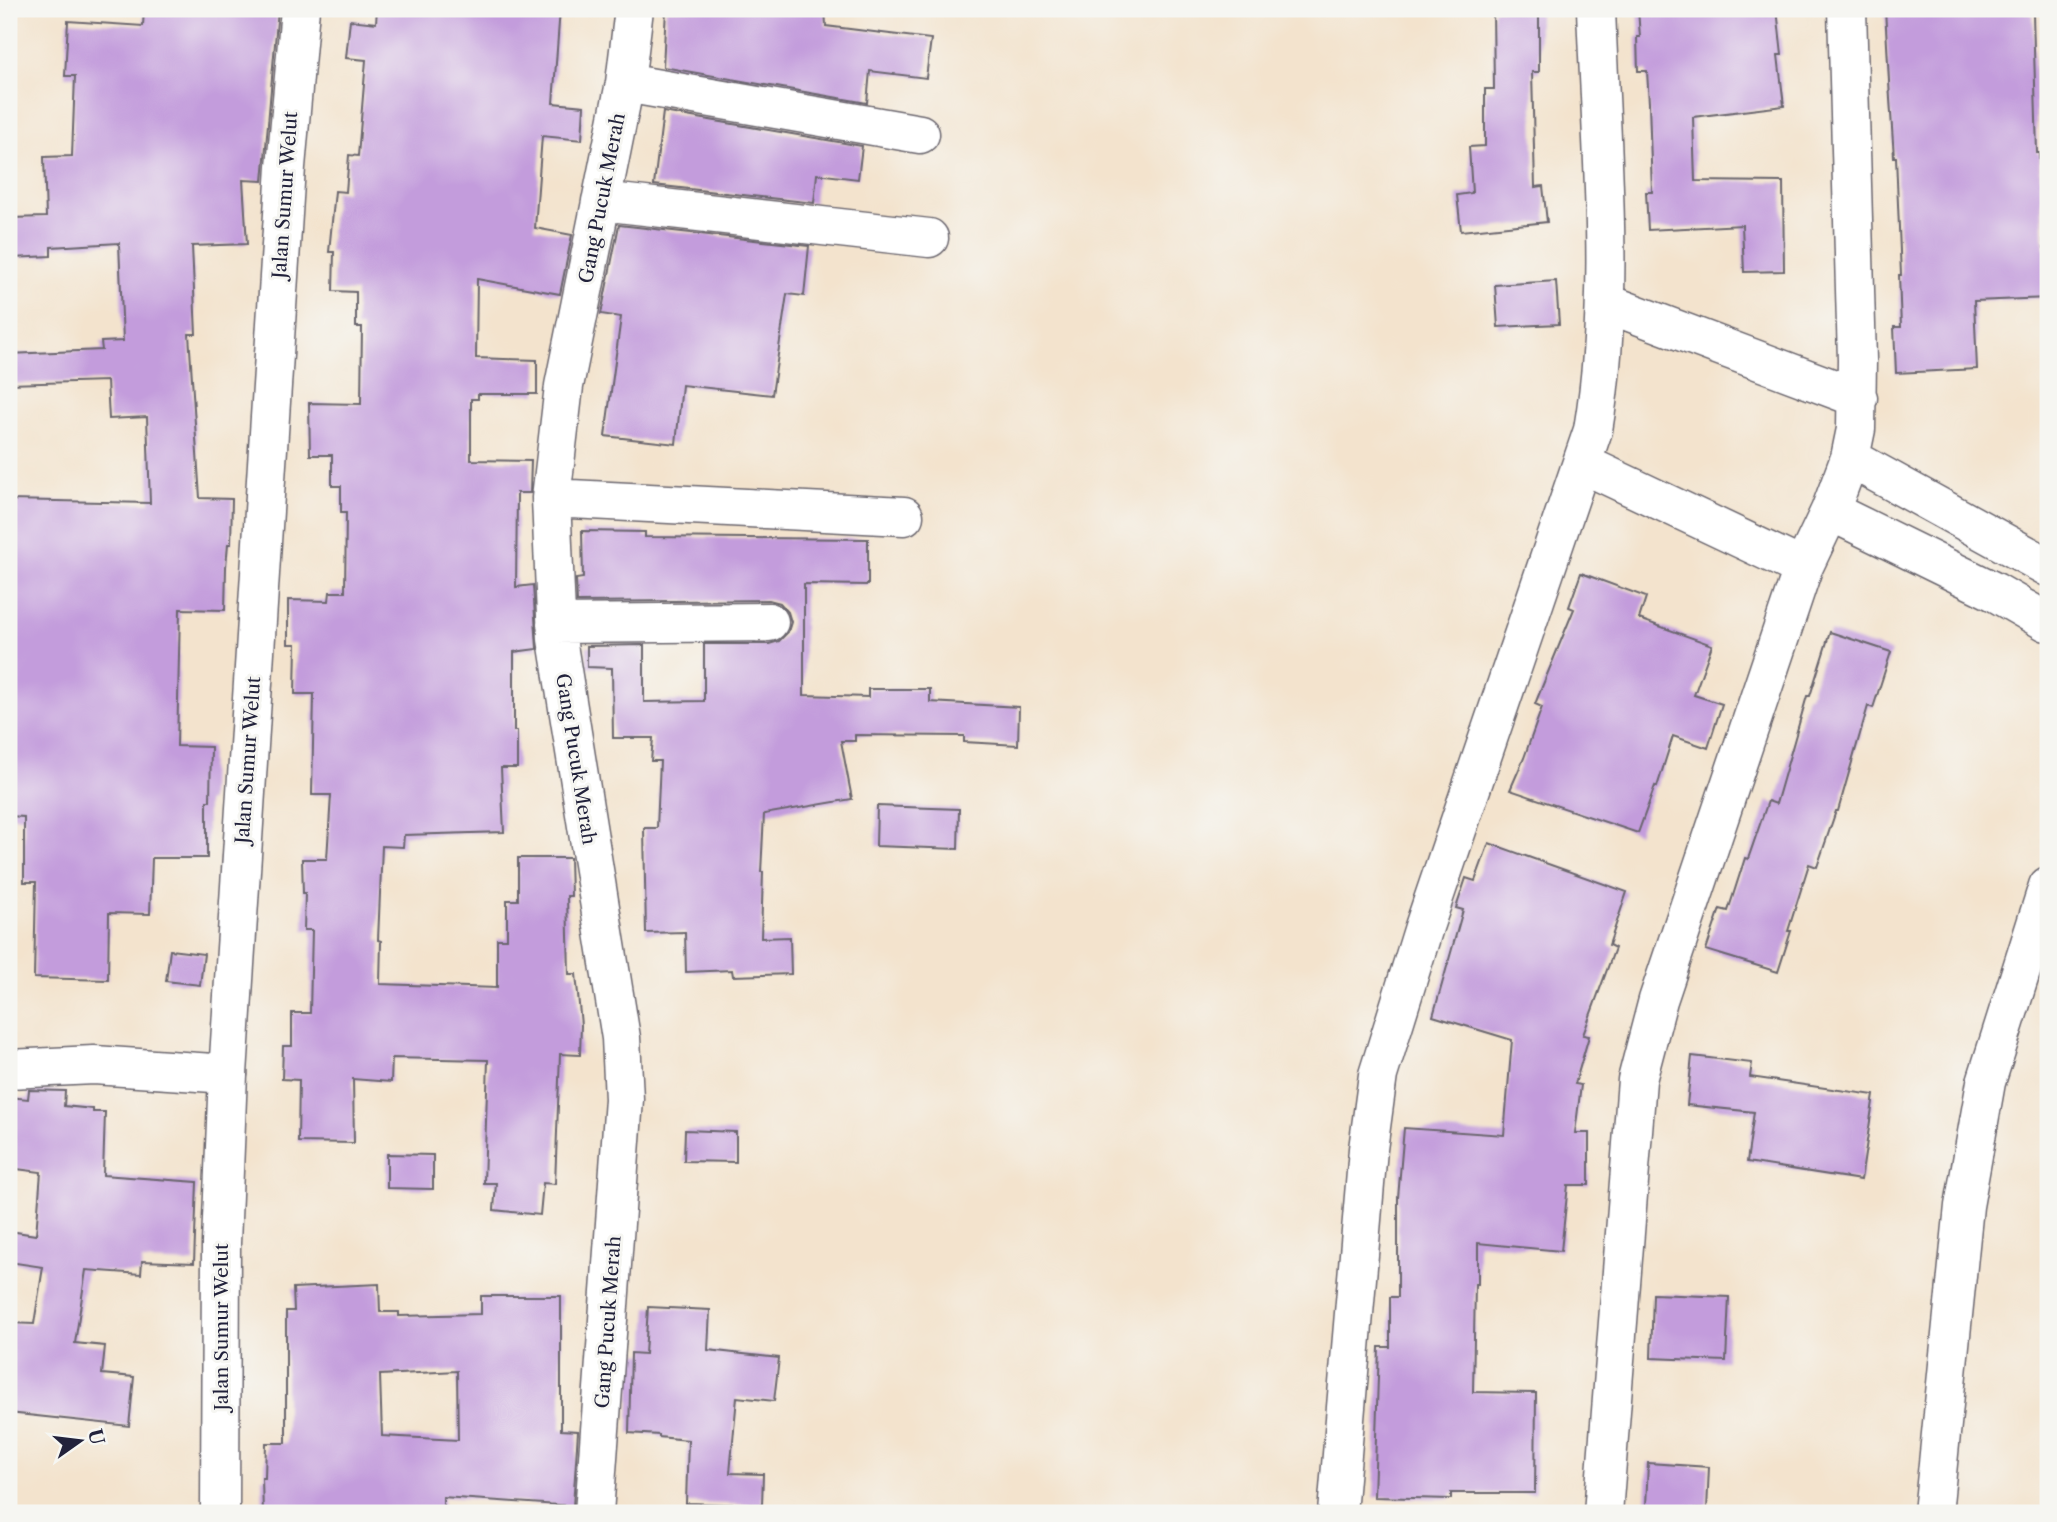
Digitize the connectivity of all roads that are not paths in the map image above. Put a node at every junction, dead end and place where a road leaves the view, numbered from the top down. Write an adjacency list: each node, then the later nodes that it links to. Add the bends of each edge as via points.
1 (300, 9): 23 (street, Jalan Sumur Welut)
2 (634, 9): 5 (street, Gang Pucuk Merah)
3 (1596, 9): 9 (street)
4 (1847, 9): 10 (street)
5 (625, 83): 6 (street); 7 (street, Gang Pucuk Merah)
6 (920, 134)
7 (601, 201): 8 (street); 13 (street, Gang Pucuk Merah, via 564,386)
8 (929, 238)
9 (1606, 303): 10 (street); 12 (street, via 1600,386)
10 (1858, 398): 11 (street)
11 (1850, 458): 14 (street); 16 (street)
12 (1583, 464): 17 (street); 26 (street, via 1378,1075)
13 (551, 498): 15 (street); 19 (street, Gang Pucuk Merah)
14 (1830, 511): 17 (street); 20 (street, via 1995,592)
15 (904, 516)
16 (2048, 567)
17 (1803, 568): 27 (street, via 1658,1000 1637,1080)
18 (769, 622): 19 (street)
19 (556, 624): 25 (street, Gang Pucuk Merah, via 621,1038 624,1099)
20 (2048, 631)
21 (2048, 886): 28 (street, via 1986,1082 1965,1206)
22 (9, 1069): 23 (street, via 94,1065)
23 (228, 1074): 24 (street, Jalan Sumur Welut, via 221,1242)
24 (220, 1513)
25 (594, 1513)
26 (1337, 1513)
27 (1603, 1513)
28 (1933, 1513)

